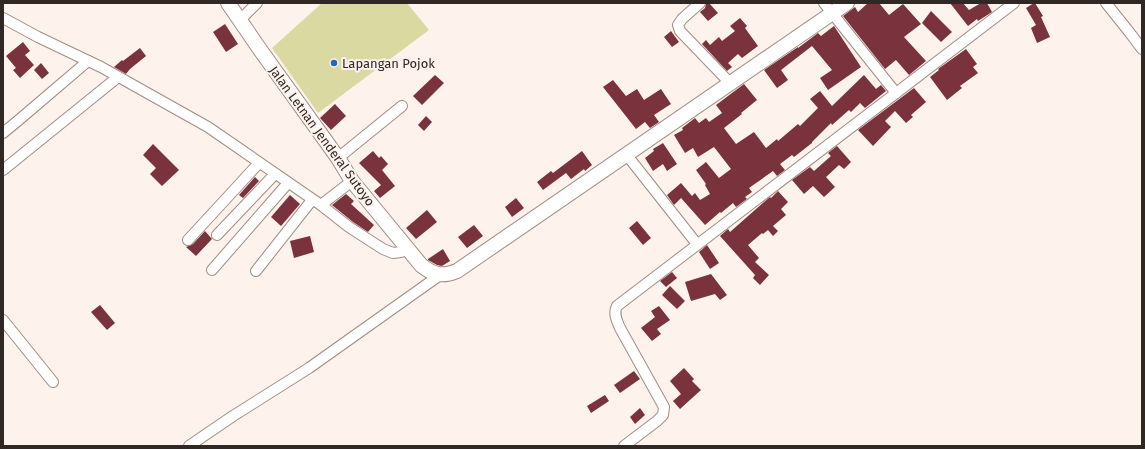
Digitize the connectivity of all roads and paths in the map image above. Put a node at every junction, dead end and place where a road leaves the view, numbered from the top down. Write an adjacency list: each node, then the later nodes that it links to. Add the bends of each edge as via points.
1 (228, 3): 9 (street, Jalan Letnan Jenderal Sutoyo)
2 (258, 3): 9 (street)
3 (700, 3): 13 (street, via 678,25 680,31)
4 (847, 3): 7 (street)
5 (1014, 3): 14 (street)
6 (1106, 3): 10 (street)
7 (828, 8): 13 (street); 14 (street)
8 (3, 18): 11 (street)
9 (240, 20): 18 (street, Jalan Letnan Jenderal Sutoyo)
10 (1142, 50)
11 (88, 61): 12 (street); 16 (street)
12 (118, 77): 19 (street, via 208,127); 20 (street)
13 (730, 83): 17 (street)
14 (896, 93): 28 (street)
15 (402, 106): 18 (street)
16 (3, 133)
17 (626, 154): 28 (street); 32 (street, via 456,271)
18 (338, 158): 22 (street, Jalan Letnan Jenderal Sutoyo)
19 (259, 163): 21 (street); 27 (street)
20 (3, 170)
21 (275, 174): 23 (street); 26 (street)
22 (352, 181): 25 (street); 29 (street, Jalan Letnan Jenderal Sutoyo)
23 (288, 183): 24 (street); 30 (street)
24 (312, 200): 25 (street); 31 (street)
25 (321, 205): 29 (street, via 383,249 393,252)
26 (217, 235)
27 (188, 240)
28 (697, 244): 36 (street, via 615,309 620,328 664,407 663,415 657,421)
29 (408, 250): 32 (street, Jalan Letnan Jenderal Sutoyo, via 421,265)
30 (212, 270)
31 (256, 271)
32 (440, 275): 35 (street, via 309,368)
33 (3, 320): 34 (street)
34 (53, 382)
35 (190, 446)
36 (624, 446)

